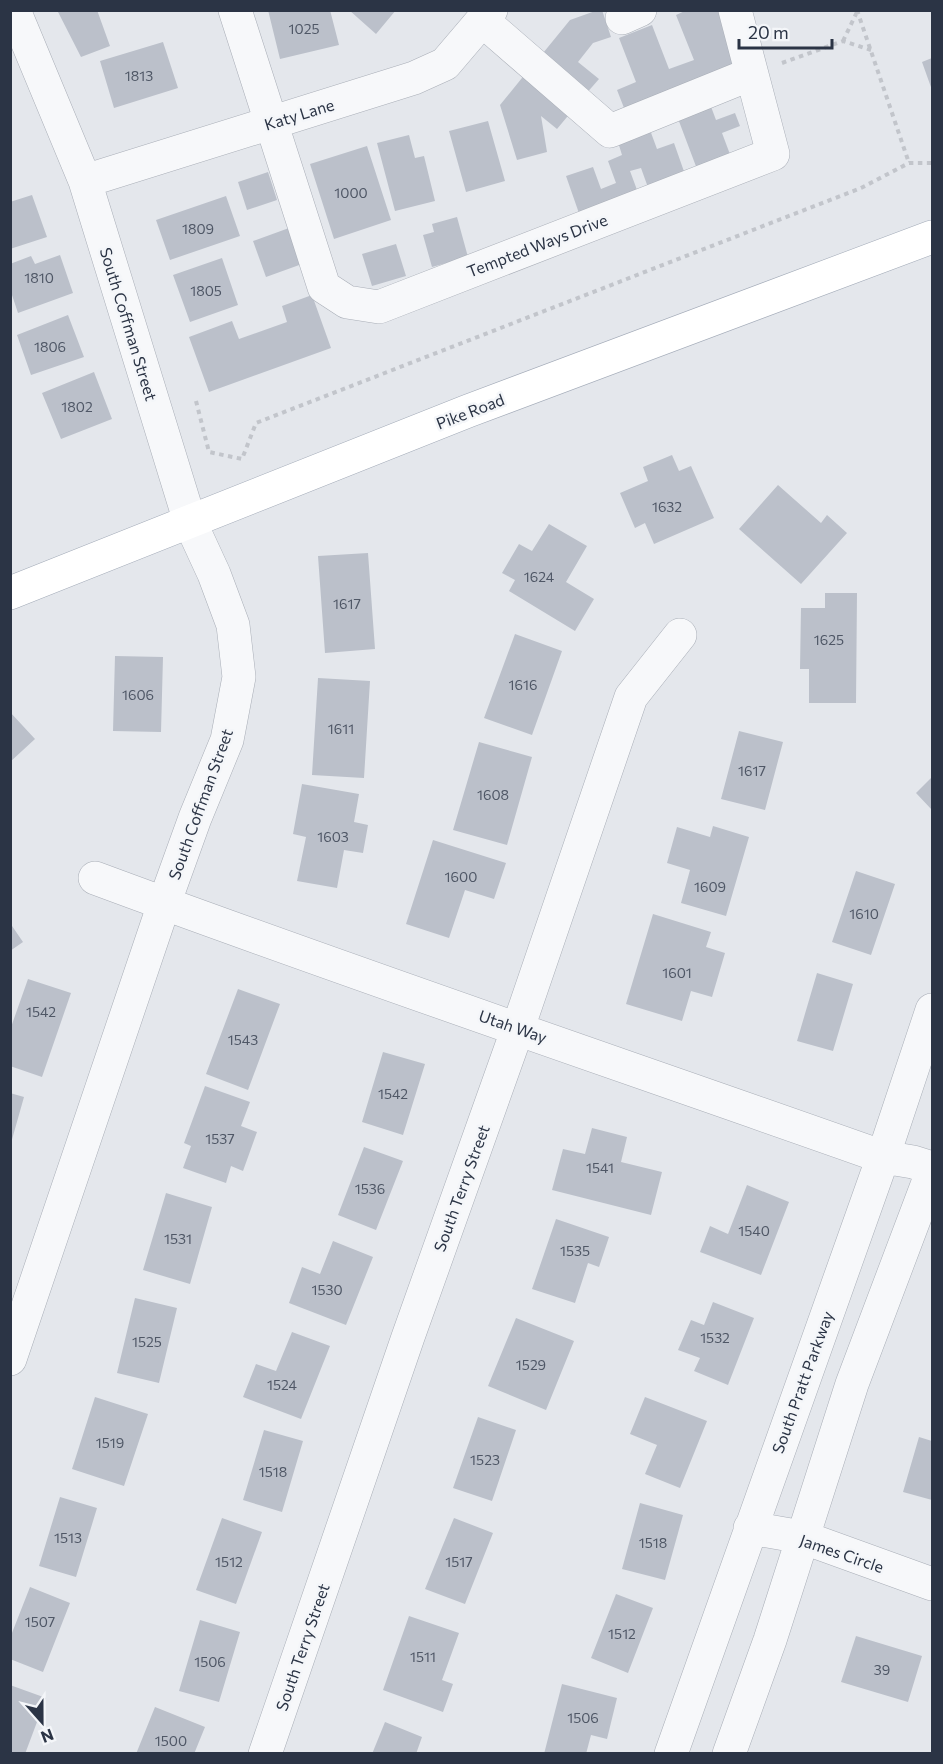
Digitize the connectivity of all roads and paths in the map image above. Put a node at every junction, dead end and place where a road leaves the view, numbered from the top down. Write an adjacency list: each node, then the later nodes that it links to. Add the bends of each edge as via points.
1 (14, 10): 11 (street, South Coffman Street)
2 (235, 10): 8 (street, Tempted Ways Drive)
3 (735, 10): 7 (street, Tempted Ways Drive)
4 (487, 16): 7 (street, via 610,131); 8 (street, Katy Lane, via 445,64 414,78)
5 (843, 40): 6 (path); 6 (path, via 857,10); 7 (path)
6 (872, 50): 9 (path)
7 (751, 74): 8 (street, Tempted Ways Drive, via 773,154 379,306 347,302 324,287)
8 (270, 123): 11 (street, Katy Lane)
9 (909, 163): 10 (path); 13 (path, via 861,188 256,423 242,459 209,452)
10 (933, 163)
11 (85, 181): 14 (street, South Coffman Street)
12 (933, 237): 14 (main road, Pike Road, via 468,411)
13 (196, 401)
14 (190, 522): 15 (main road, Pike Road); 18 (street, South Coffman Street, via 233,625 239,677 227,740)
15 (10, 593)
16 (680, 635): 20 (street, South Terry Street, via 631,697)
17 (95, 878): 18 (street, Utah Way)
18 (164, 904): 20 (street, Utah Way); 23 (street, South Coffman Street)
19 (933, 1010): 21 (street, South Pratt Parkway)
20 (518, 1028): 21 (street, Utah Way); 27 (street, South Terry Street)
21 (883, 1157): 22 (street, Utah Way); 24 (street, South Pratt Parkway)
22 (933, 1170): 25 (street, via 852,1384)
23 (10, 1359)
24 (750, 1528): 25 (street, James Circle); 28 (street, South Pratt Parkway)
25 (802, 1537): 26 (street, James Circle); 29 (street)
26 (933, 1584)
27 (265, 1754)
28 (671, 1754)
29 (729, 1754)

